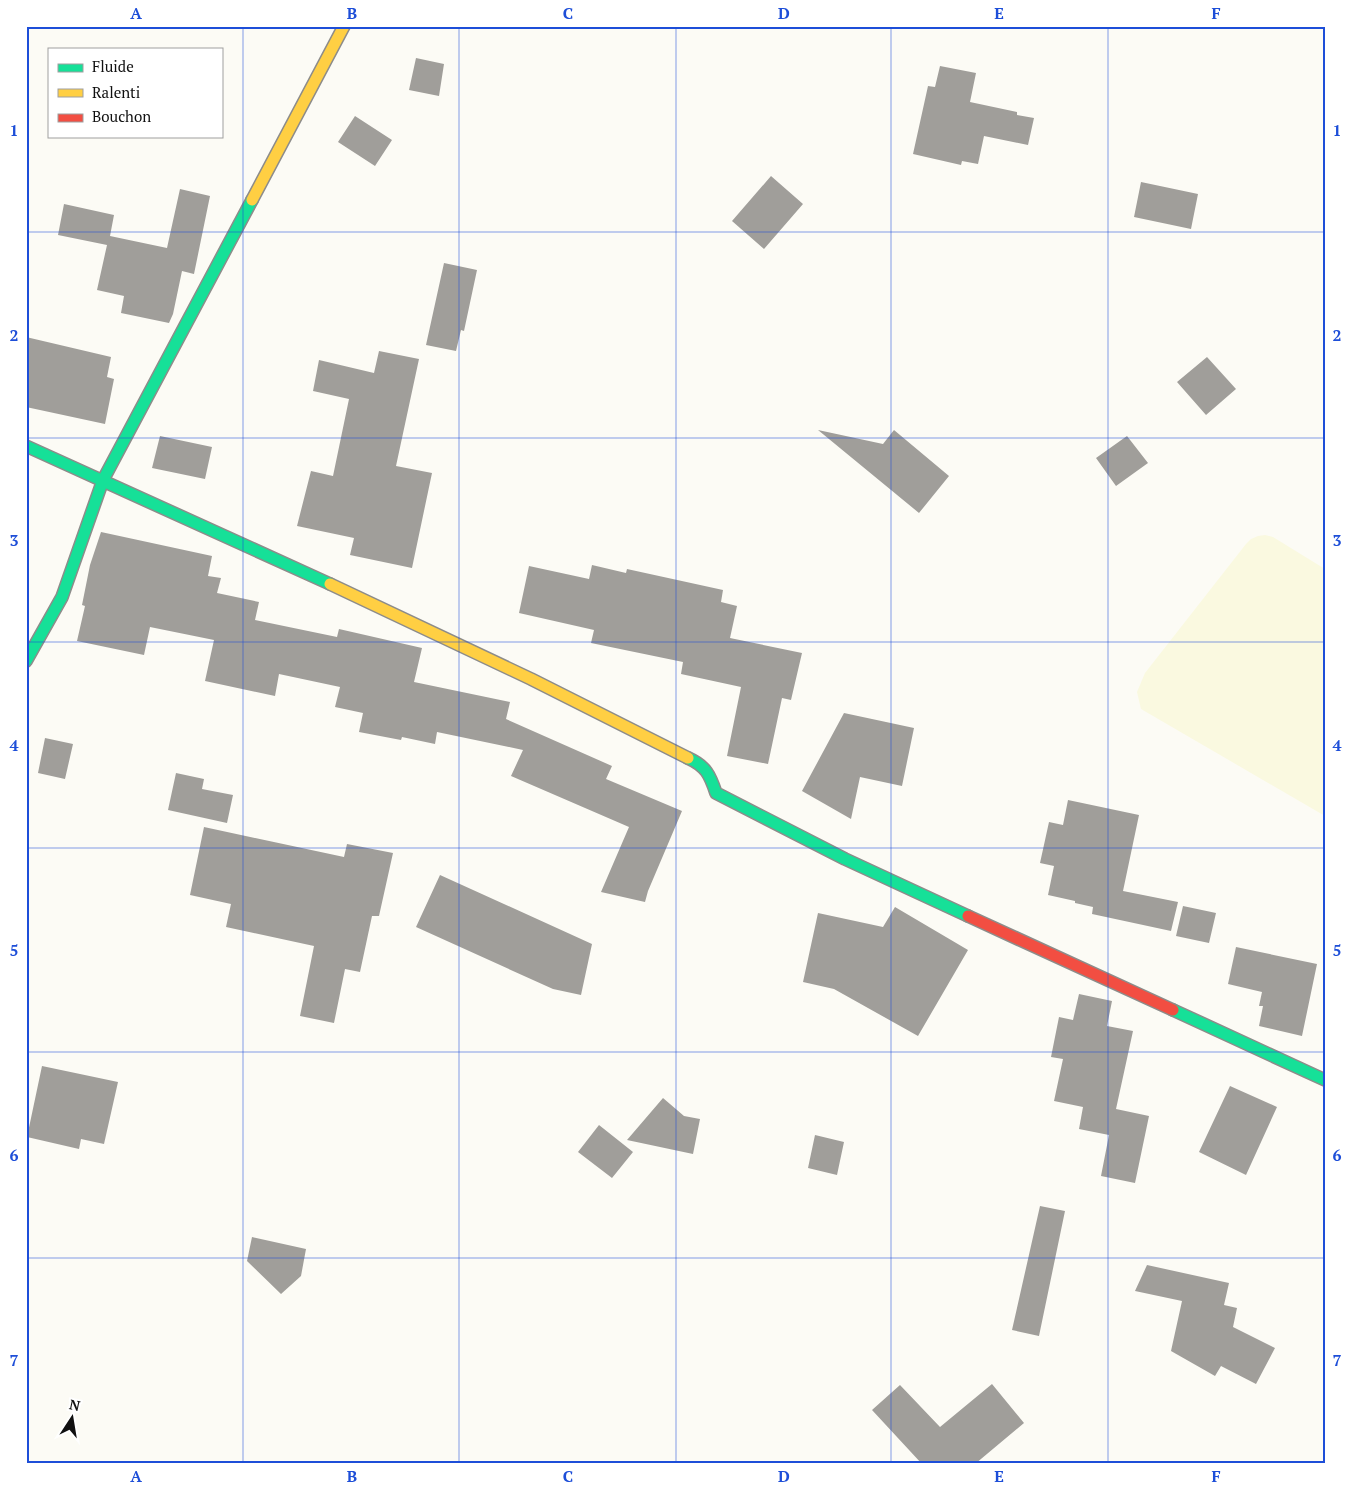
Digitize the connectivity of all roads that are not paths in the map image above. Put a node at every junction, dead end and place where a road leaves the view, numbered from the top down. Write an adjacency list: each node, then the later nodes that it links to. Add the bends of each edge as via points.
1 (344, 26): 3 (street)
2 (26, 446): 3 (street)
3 (104, 480): 4 (street, via 62,597); 5 (street, via 583,703 697,762 709,774 716,793 845,859)
4 (26, 661)
5 (1325, 1080)

